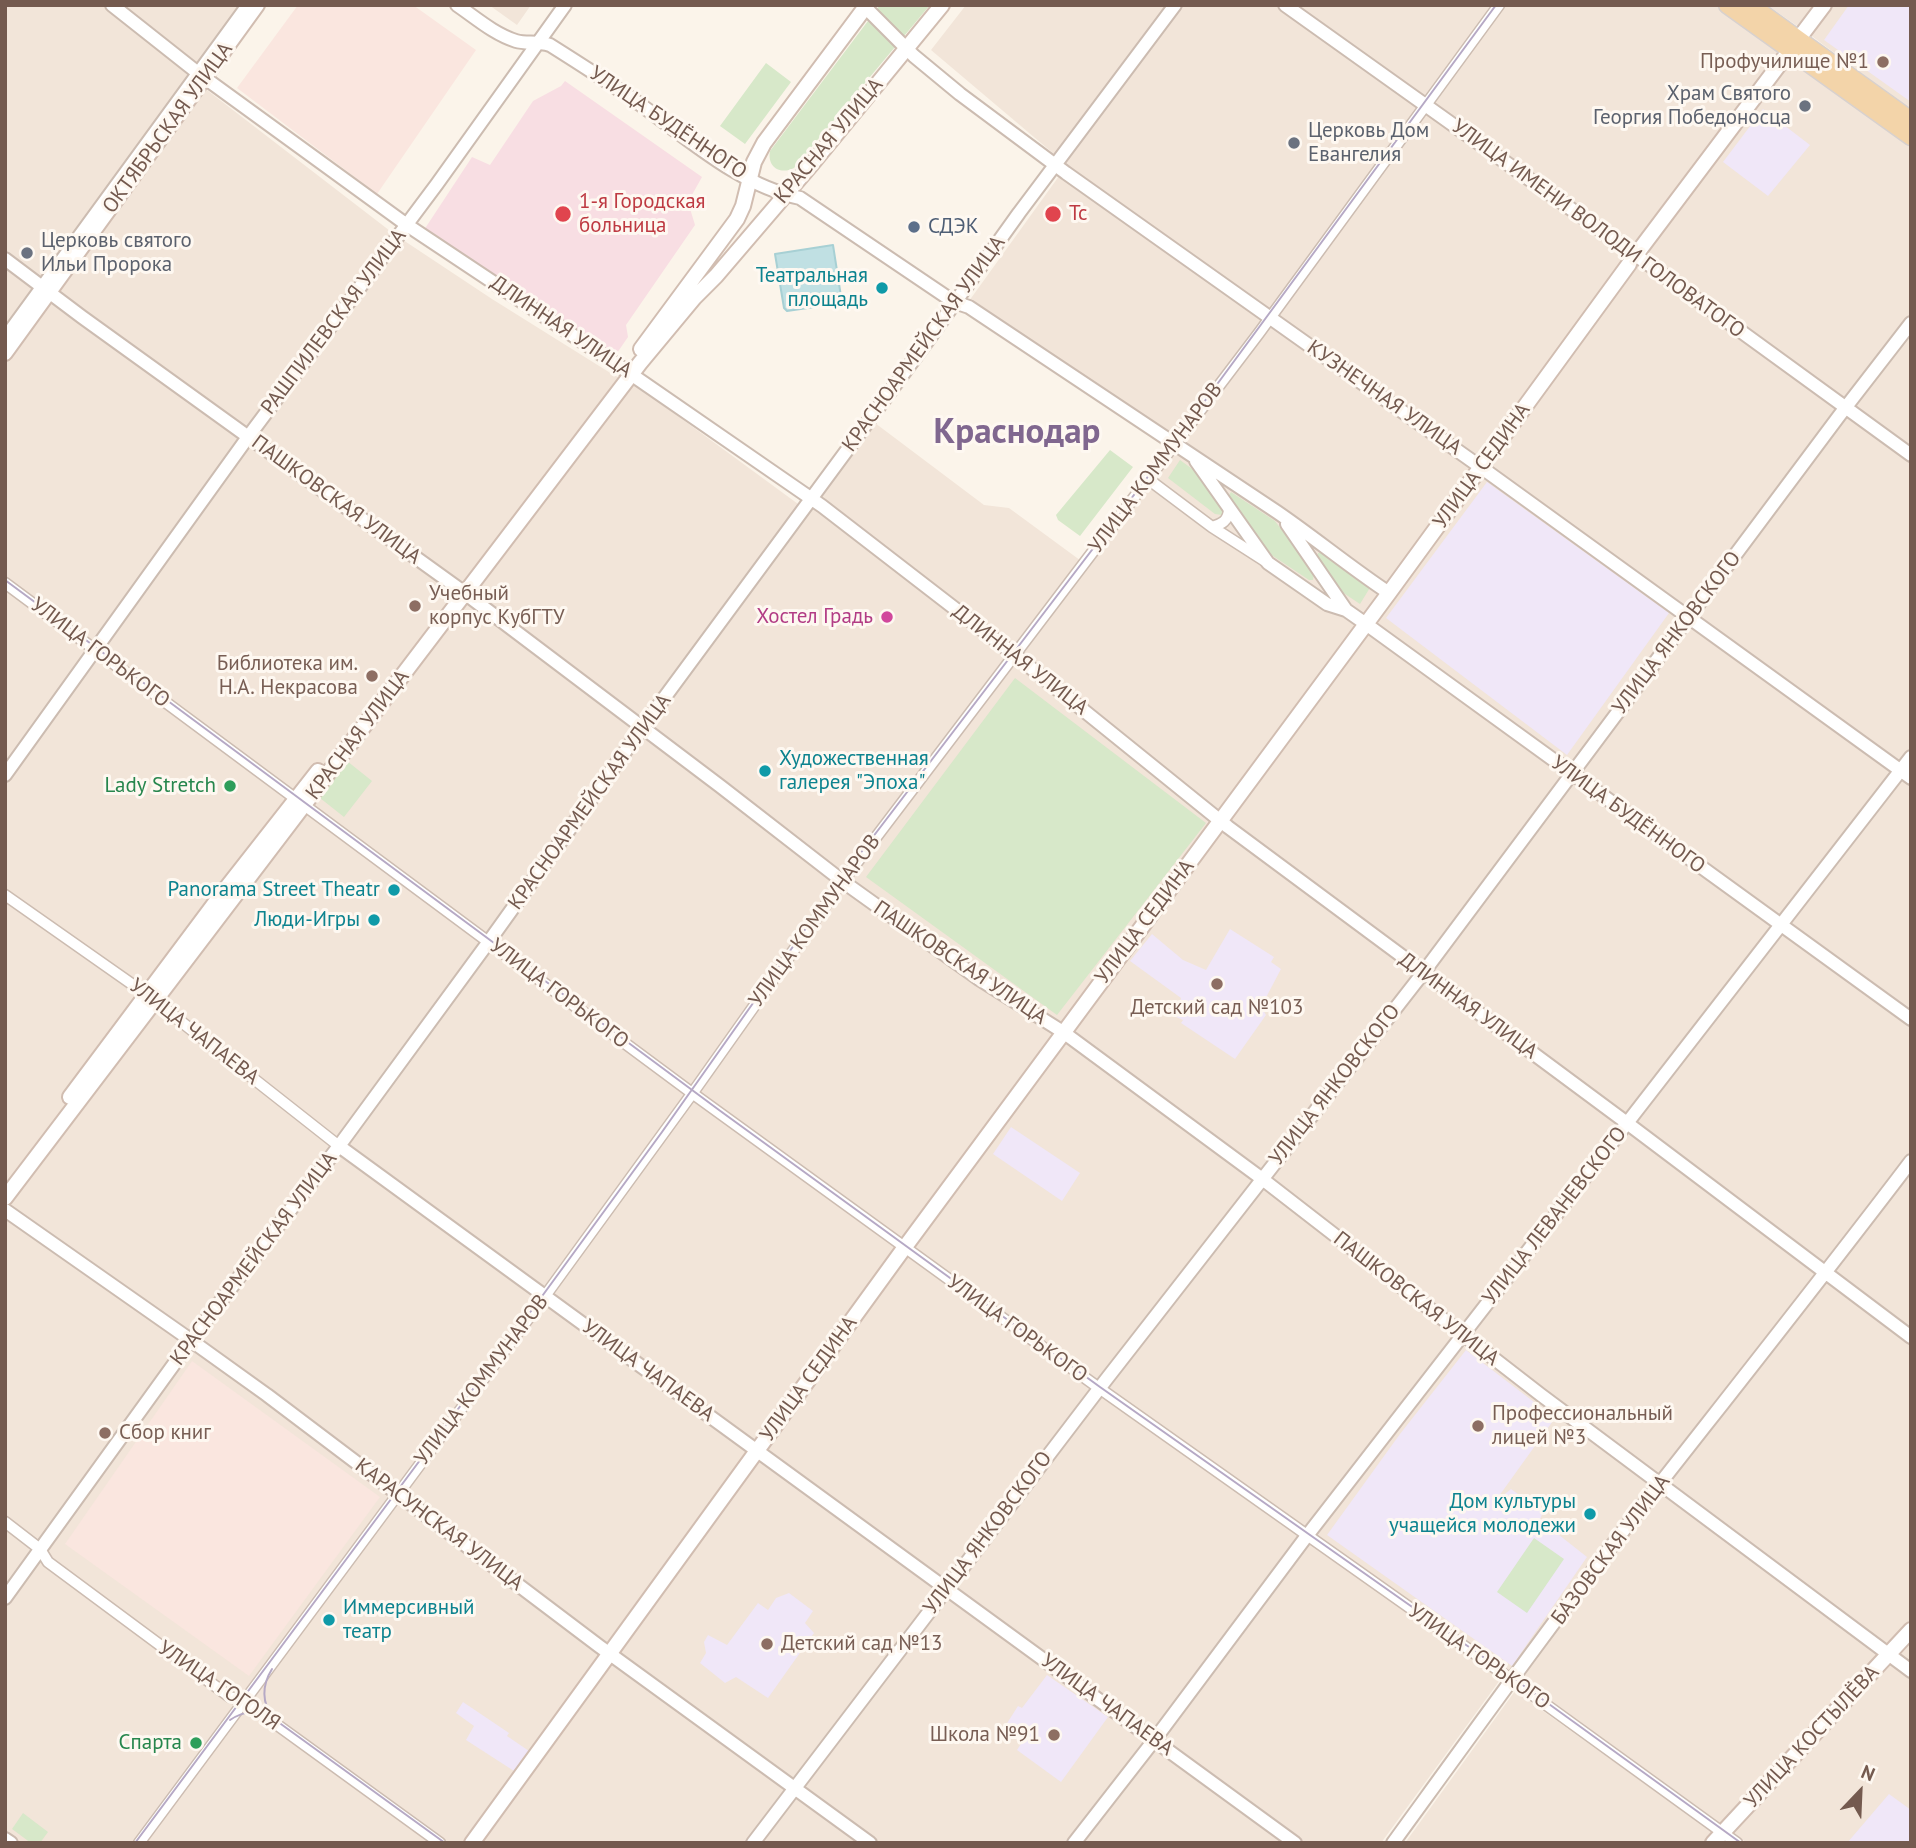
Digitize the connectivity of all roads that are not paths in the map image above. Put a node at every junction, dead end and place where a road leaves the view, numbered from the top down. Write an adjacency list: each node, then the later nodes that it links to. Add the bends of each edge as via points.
1 (112, 5): 17 (street, ДЛИННАЯ УЛИЦА)
2 (248, 5): 17 (street, ОКТЯБРЬСКАЯ УЛИЦА)
3 (257, 5): 17 (main road, ОКТЯБРЬСКАЯ УЛИЦА)
4 (457, 5): 14 (street, УЛИЦА БУДЁННОГО, via 498,33 519,42)
5 (565, 5): 14 (street, РАШПИЛЕВСКАЯ УЛИЦА)
6 (942, 5): 16 (main road, КРАСНАЯ УЛИЦА)
7 (1175, 5): 21 (street, КРАСНОАРМЕЙСКАЯ УЛИЦА)
8 (1284, 5): 18 (street, УЛИЦА ИМЕНИ ВОЛОДИ ГОЛОВАТОГО)
9 (1499, 5): 18 (street, УЛИЦА КОММУНАРОВ)
10 (1727, 5): 15 (main road)
11 (1751, 5): 15 (main road)
12 (1826, 5): 15 (main road, УЛИЦА СЕДИНА)
13 (866, 6): 16 (street, КУЗНЕЧНАЯ УЛИЦА); 22 (main road, КРАСНАЯ УЛИЦА, via 764,143)
14 (539, 41): 22 (street, УЛИЦА БУДЁННОГО); 24 (street, РАШПИЛЕВСКАЯ УЛИЦА)
15 (1796, 46): 19 (main road); 20 (main road); 26 (main road, УЛИЦА СЕДИНА)
16 (907, 47): 21 (street, КУЗНЕЧНАЯ УЛИЦА, via 960,94); 23 (main road, КРАСНАЯ УЛИЦА)
17 (201, 75): 24 (street, ДЛИННАЯ УЛИЦА); 29 (main road, ОКТЯБРЬСКАЯ УЛИЦА)
18 (1426, 106): 26 (street, УЛИЦА ИМЕНИ ВОЛОДИ ГОЛОВАТОГО); 31 (street, УЛИЦА КОММУНАРОВ)
19 (1911, 120)
20 (1911, 137)
21 (1055, 165): 30 (street, КРАСНОАРМЕЙСКАЯ УЛИЦА); 31 (street, КУЗНЕЧНАЯ УЛИЦА)
22 (749, 179): 23 (street, УЛИЦА БУДЁННОГО); 27 (main road, КРАСНАЯ УЛИЦА, via 737,219)
23 (784, 195): 28 (main road, КРАСНАЯ УЛИЦА); 30 (street, УЛИЦА БУДЁННОГО, via 800,198)
24 (407, 225): 35 (street, ДЛИННАЯ УЛИЦА); 37 (street, РАШПИЛЕВСКАЯ УЛИЦА)
25 (5, 260): 29 (street, ПАШКОВСКАЯ УЛИЦА)
26 (1632, 260): 36 (street, УЛИЦА ИМЕНИ ВОЛОДИ ГОЛОВАТОГО); 41 (main road, УЛИЦА СЕДИНА)
27 (701, 265): 28 (street); 35 (main road, КРАСНАЯ УЛИЦА)
28 (716, 276): 35 (main road, КРАСНАЯ УЛИЦА)
29 (46, 290): 33 (street, ОКТЯБРЬСКАЯ УЛИЦА); 34 (main road, ОКТЯБРЬСКАЯ УЛИЦА); 37 (street, ПАШКОВСКАЯ УЛИЦА)
30 (954, 302): 38 (street, УЛИЦА БУДЁННОГО, via 969,307); 43 (street, КРАСНОАРМЕЙСКАЯ УЛИЦА)
31 (1270, 318): 38 (street, УЛИЦА КОММУНАРОВ); 41 (street, КУЗНЕЧНАЯ УЛИЦА)
32 (1911, 323): 36 (street, УЛИЦА ЯНКОВСКОГО)
33 (5, 338)
34 (5, 353)
35 (628, 372): 43 (street, ДЛИННАЯ УЛИЦА); 49 (main road, КРАСНАЯ УЛИЦА)
36 (1845, 408): 40 (street, УЛИЦА ИМЕНИ ВОЛОДИ ГОЛОВАТОГО); 52 (street, УЛИЦА ЯНКОВСКОГО)
37 (248, 437): 49 (street, ПАШКОВСКАЯ УЛИЦА); 54 (street, РАШПИЛЕВСКАЯ УЛИЦА)
38 (1175, 443): 39 (street, УЛИЦА БУДЁННОГО); 42 (street, УЛИЦА КОММУНАРОВ)
39 (1192, 455): 44 (street, УЛИЦА БУДЁННОГО); 45 (street, УЛИЦА БУДЁННОГО)
40 (1911, 455)
41 (1481, 467): 50 (main road, УЛИЦА СЕДИНА); 52 (street, КУЗНЕЧНАЯ УЛИЦА)
42 (1148, 479): 46 (street, УЛИЦА БУДЁННОГО); 55 (street, УЛИЦА КОММУНАРОВ)
43 (811, 499): 55 (street, ДЛИННАЯ УЛИЦА); 56 (street, КРАСНОАРМЕЙСКАЯ УЛИЦА)
44 (1229, 510): 46 (street, via 1225,521); 47 (street, УЛИЦА БУДЁННОГО)
45 (1280, 514): 50 (street, УЛИЦА БУДЁННОГО); 51 (street, УЛИЦА БУДЁННОГО)
46 (1212, 527): 47 (street, УЛИЦА БУДЁННОГО)
47 (1268, 563): 51 (street, УЛИЦА БУДЁННОГО, via 1327,604)
48 (5, 583): 54 (street, УЛИЦА ГОРЬКОГО)
49 (462, 591): 56 (street, ПАШКОВСКАЯ УЛИЦА); 61 (main road, КРАСНАЯ УЛИЦА)
50 (1389, 593): 53 (main road, УЛИЦА СЕДИНА)
51 (1346, 610): 53 (street, УЛИЦА БУДЁННОГО)
52 (1688, 618): 58 (street, КУЗНЕЧНАЯ УЛИЦА); 60 (street, УЛИЦА ЯНКОВСКОГО)
53 (1366, 624): 60 (street, УЛИЦА БУДЁННОГО); 62 (main road, УЛИЦА СЕДИНА)
54 (94, 649): 59 (street, РАШПИЛЕВСКАЯ УЛИЦА); 61 (street, УЛИЦА ГОРЬКОГО)
55 (1015, 655): 62 (street, ДЛИННАЯ УЛИЦА); 63 (street, УЛИЦА КОММУНАРОВ)
56 (642, 728): 63 (street, ПАШКОВСКАЯ УЛИЦА); 66 (street, КРАСНОАРМЕЙСКАЯ УЛИЦА)
57 (1911, 757): 58 (street, УЛИЦА ЛЕВАНЕВСКОГО)
58 (1906, 774): 65 (street, УЛИЦА ЛЕВАНЕВСКОГО)
59 (5, 775)
60 (1572, 775): 65 (street, УЛИЦА БУДЁННОГО); 67 (street, УЛИЦА ЯНКОВСКОГО)
61 (300, 802): 66 (street, УЛИЦА ГОРЬКОГО); 68 (main road, КРАСНАЯ УЛИЦА)
62 (1221, 821): 67 (street, ДЛИННАЯ УЛИЦА); 70 (main road, УЛИЦА СЕДИНА)
63 (842, 881): 70 (street, ПАШКОВСКАЯ УЛИЦА, via 979,979); 71 (street, УЛИЦА КОММУНАРОВ)
64 (5, 895): 68 (street, УЛИЦА ЧАПАЕВА)
65 (1780, 926): 69 (street, УЛИЦА БУДЁННОГО); 72 (street, УЛИЦА ЛЕВАНЕВСКОГО)
66 (489, 942): 71 (street, УЛИЦА ГОРЬКОГО); 73 (street, КРАСНОАРМЕЙСКАЯ УЛИЦА)
67 (1423, 973): 72 (street, ДЛИННАЯ УЛИЦА); 75 (street, УЛИЦА ЯНКОВСКОГО)
68 (151, 997): 73 (street, УЛИЦА ЧАПАЕВА); 76 (main road, КРАСНАЯ УЛИЦА); 77 (main road, КРАСНАЯ УЛИЦА)
69 (1911, 1019)
70 (1063, 1032): 75 (street, ПАШКОВСКАЯ УЛИЦА); 79 (main road, УЛИЦА СЕДИНА)
71 (692, 1093): 79 (street, УЛИЦА ГОРЬКОГО); 81 (street, УЛИЦА КОММУНАРОВ)
72 (1627, 1123): 80 (street, ДЛИННАЯ УЛИЦА); 82 (street, УЛИЦА ЛЕВАНЕВСКОГО)
73 (339, 1146): 81 (street, УЛИЦА ЧАПАЕВА); 84 (street, КРАСНОАРМЕЙСКАЯ УЛИЦА)
74 (1911, 1161): 80 (street, БАЗОВСКАЯ УЛИЦА)
75 (1261, 1178): 82 (street, ПАШКОВСКАЯ УЛИЦА); 85 (street, УЛИЦА ЯНКОВСКОГО)
76 (5, 1182)
77 (5, 1198)
78 (5, 1210): 84 (street, КАРАСУНСКАЯ УЛИЦА)
79 (904, 1247): 85 (street, УЛИЦА ГОРЬКОГО); 86 (main road, УЛИЦА СЕДИНА)
80 (1826, 1273): 83 (street, ДЛИННАЯ УЛИЦА); 87 (street, БАЗОВСКАЯ УЛИЦА)
81 (545, 1296): 86 (street, УЛИЦА ЧАПАЕВА); 88 (street, УЛИЦА КОММУНАРОВ)
82 (1463, 1335): 87 (street, ПАШКОВСКАЯ УЛИЦА); 90 (street, УЛИЦА ЛЕВАНЕВСКОГО)
83 (1911, 1337)
84 (192, 1340): 88 (street, КАРАСУНСКАЯ УЛИЦА); 91 (street, КРАСНОАРМЕЙСКАЯ УЛИЦА)
85 (1099, 1388): 90 (street, УЛИЦА ГОРЬКОГО); 92 (street, УЛИЦА ЯНКОВСКОГО)
86 (757, 1450): 92 (street, УЛИЦА ЧАПАЕВА); 95 (main road, УЛИЦА СЕДИНА)
87 (1659, 1485): 96 (street, ПАШКОВСКАЯ УЛИЦА); 98 (street, БАЗОВСКАЯ УЛИЦА)
88 (397, 1494): 95 (street, КАРАСУНСКАЯ УЛИЦА); 99 (street, УЛИЦА КОММУНАРОВ)
89 (5, 1522): 91 (street, УЛИЦА ГОГОЛЯ)
90 (1308, 1535): 98 (street, УЛИЦА ГОРЬКОГО); 100 (street, УЛИЦА ЛЕВАНЕВСКОГО)
91 (40, 1549): 93 (street, КРАСНОАРМЕЙСКАЯ УЛИЦА); 99 (street, УЛИЦА ГОГОЛЯ, via 48,1562 230,1697)
92 (945, 1589): 100 (street, УЛИЦА ЧАПАЕВА); 101 (street, УЛИЦА ЯНКОВСКОГО)
93 (5, 1598)
94 (1911, 1630): 96 (main road, УЛИЦА КОСТЫЛЁВА)
95 (608, 1653): 101 (street, КАРАСУНСКАЯ УЛИЦА); 107 (main road, УЛИЦА СЕДИНА)
96 (1889, 1655): 97 (street, ПАШКОВСКАЯ УЛИЦА); 102 (main road, УЛИЦА КОСТЫЛЁВА)
97 (1911, 1671)
98 (1512, 1680): 102 (street, УЛИЦА ГОРЬКОГО); 112 (street, БАЗОВСКАЯ УЛИЦА)
99 (244, 1701): 105 (street, УЛИЦА КОММУНАРОВ); 106 (street, УЛИЦА ГОГОЛЯ)
100 (1155, 1740): 110 (street, УЛИЦА ЛЕВАНЕВСКОГО); 111 (street, УЛИЦА ЧАПАЕВА)
101 (795, 1788): 108 (street, УЛИЦА ЯНКОВСКОГО); 109 (street, КАРАСУНСКАЯ УЛИЦА)
102 (1723, 1831): 113 (main road, УЛИЦА КОСТЫЛЁВА); 114 (street, УЛИЦА ГОРЬКОГО)
103 (5, 1839): 104 (street)
104 (10, 1843)
105 (139, 1843)
106 (440, 1843)
107 (472, 1843)
108 (753, 1843)
109 (870, 1843)
110 (1074, 1843)
111 (1295, 1843)
112 (1393, 1843)
113 (1713, 1843)
114 (1737, 1843)

